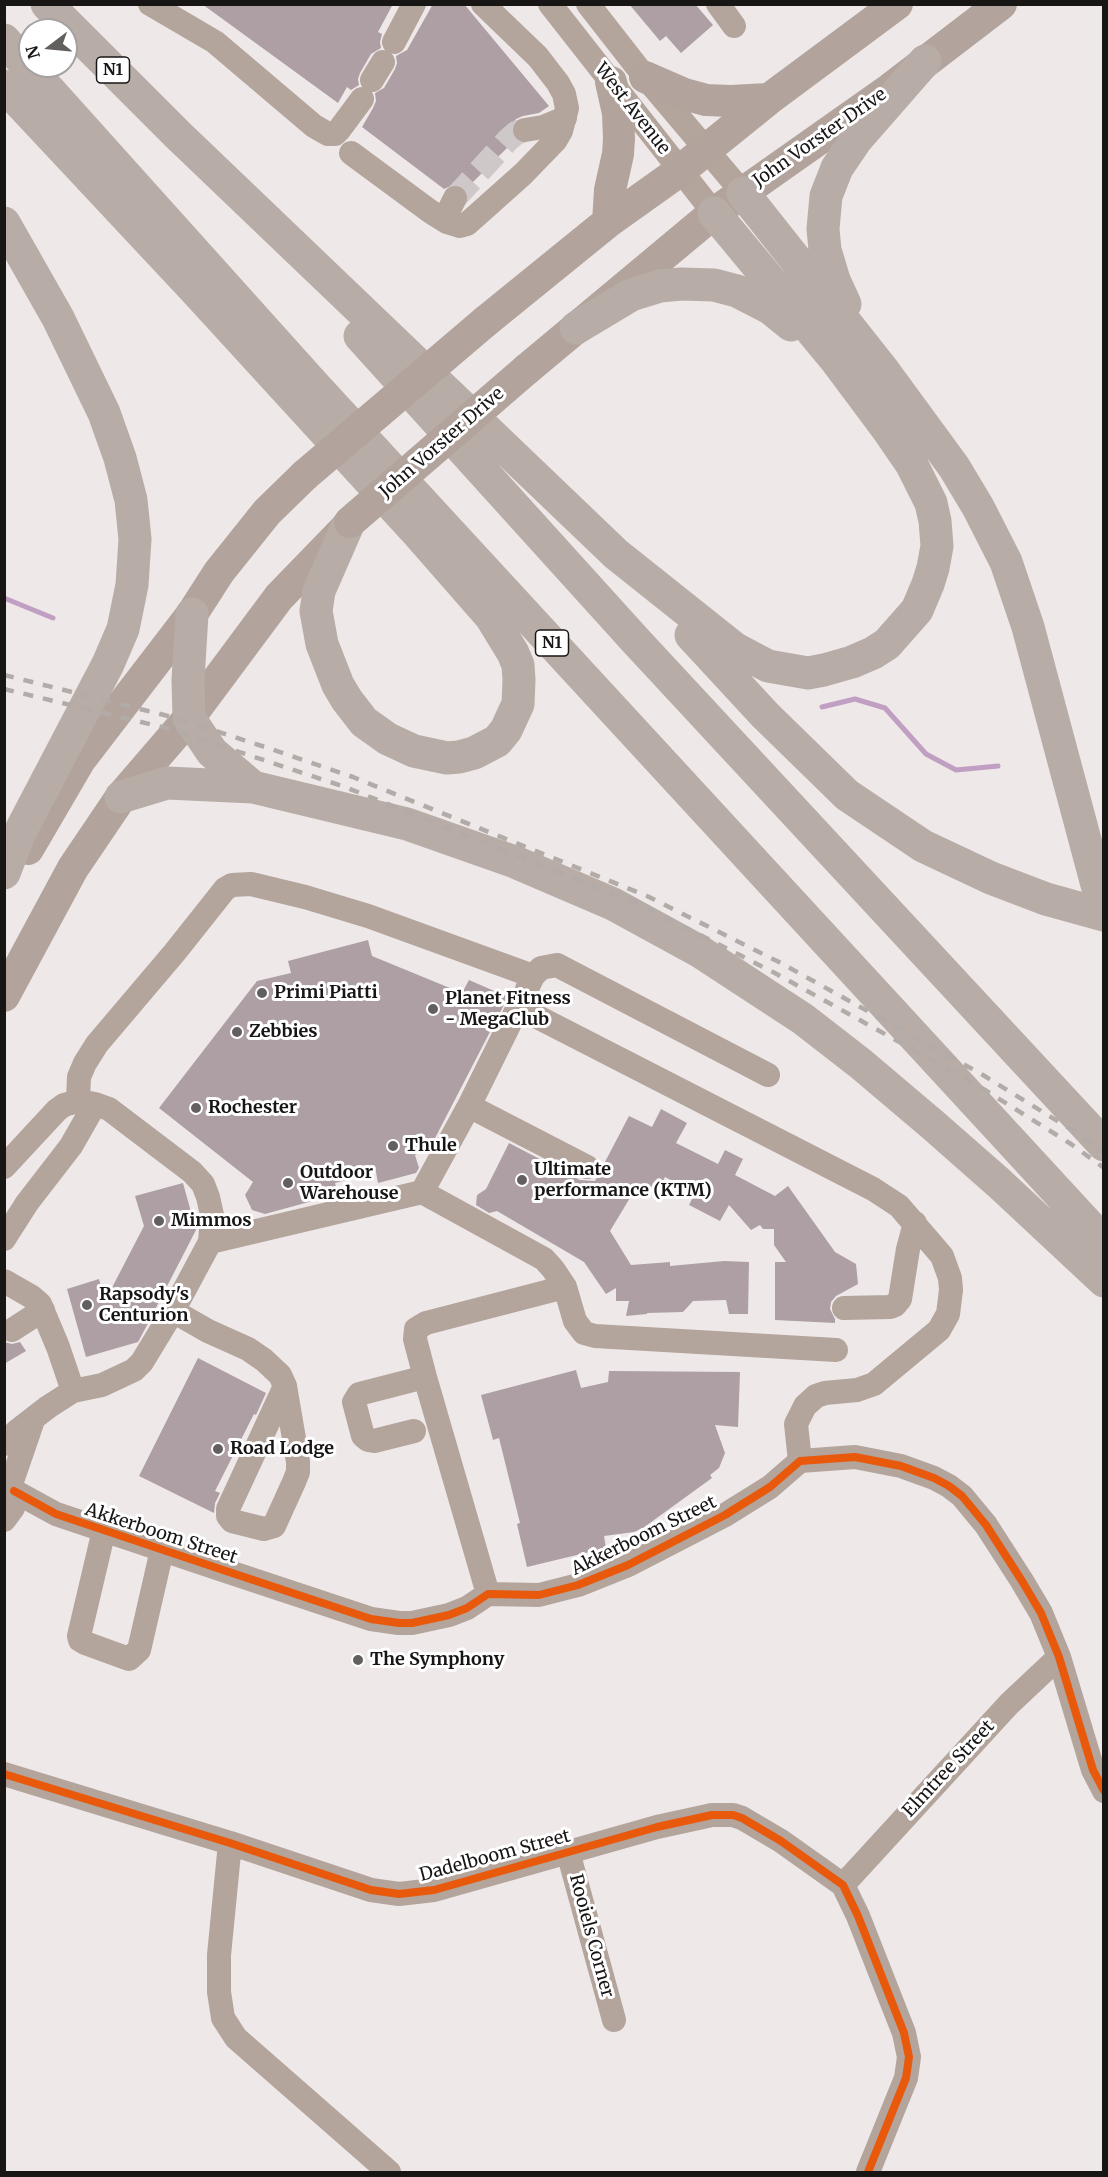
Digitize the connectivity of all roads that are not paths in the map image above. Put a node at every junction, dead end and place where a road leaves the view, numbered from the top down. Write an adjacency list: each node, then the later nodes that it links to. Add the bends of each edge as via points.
1 (47, 4): 19 (highway, N1)
2 (150, 4): 3 (street, via 215,42 328,135 339,130 378,71)
3 (414, 4)
4 (483, 4): 17 (street, via 558,83 566,101)
5 (550, 4): 14 (street, West Avenue)
6 (588, 4): 13 (street, West Avenue)
7 (718, 4): 10 (street)
8 (897, 4): 16 (main road)
9 (1001, 4): 12 (main road, John Vorster Drive)
10 (734, 26)
11 (4, 40): 54 (highway, N1, via 314,385)
12 (925, 61): 23 (main road, John Vorster Drive); 31 (highway, via 856,140 837,168 824,210 825,250 834,280)
13 (645, 77): 16 (main road, via 706,100); 20 (street, West Avenue)
14 (611, 82): 22 (street, West Avenue); 27 (main road, via 620,139)
15 (4, 87): 32 (highway, via 491,617 513,653 519,680 518,704 496,741 459,757 414,751 364,722 347,700 327,659 316,611 318,591)
16 (769, 99): 20 (main road)
17 (565, 118): 18 (street); 26 (street, via 555,141 523,174 466,224)
18 (525, 130)
19 (178, 135): 33 (highway); 47 (highway, N1, via 636,641)
20 (706, 150): 22 (main road); 23 (street, West Avenue)
21 (351, 153): 26 (street)
22 (681, 170): 25 (street, West Avenue); 27 (main road)
23 (743, 193): 25 (main road, John Vorster Drive); 31 (highway)
24 (455, 198): 26 (street)
25 (714, 213): 29 (main road, John Vorster Drive); 30 (highway)
26 (447, 222)
27 (608, 222): 34 (main road, bridge, via 305,475 267,512 219,572)
28 (4, 223): 38 (highway, via 58,318 104,413 131,500 135,539 132,585 123,629 19,834)
29 (576, 328): 30 (highway, via 631,295 650,289 681,284 714,285 737,291 770,308); 32 (main road, John Vorster Drive, bridge)
30 (835, 359): 33 (highway, via 912,465 931,503 935,521 937,546 928,584 917,610 887,644 852,662 808,673 768,666 734,648)
31 (883, 370): 40 (highway, via 954,467 1006,562 1028,627)
32 (348, 524): 35 (main road, John Vorster Drive, via 279,597)
33 (616, 554): 40 (highway, via 765,715 847,795 923,846 981,873 1046,899)
34 (192, 614): 35 (highway); 39 (main road, via 80,760)
35 (189, 718): 36 (highway, via 212,752); 37 (main road, John Vorster Drive)
36 (253, 787): 37 (highway, via 167,783); 56 (highway, via 407,824 498,856 613,904 699,951 803,1019 861,1064 999,1183)
37 (122, 797): 42 (main road, John Vorster Drive, via 73,868)
38 (4, 873)
39 (4, 888)
40 (1104, 913)
41 (533, 976): 43 (street); 44 (street, via 541,968 557,965); 45 (street, via 368,916 251,884 232,885 84,1063 79,1077)
42 (4, 996)
43 (518, 1007): 46 (street); 51 (street, via 873,1189 899,1206)
44 (768, 1075)
45 (86, 1102): 48 (street, via 57,1110); 52 (street, via 71,1146); 53 (street, via 109,1109 203,1184 212,1215)
46 (469, 1106): 49 (street); 50 (street)
47 (1104, 1145)
48 (4, 1167)
49 (588, 1167)
50 (422, 1192): 53 (street); 57 (street, via 544,1259)
51 (915, 1223): 58 (street, via 900,1299 895,1305); 69 (street, via 942,1256 950,1278 950,1308 944,1323 874,1384 825,1393 805,1406 796,1424)
52 (4, 1239)
53 (210, 1242): 60 (street)
54 (1104, 1242)
55 (4, 1281): 59 (street, via 32,1297)
56 (1104, 1281)
57 (565, 1287): 62 (street, via 578,1328 595,1336); 63 (street, via 419,1327 415,1339)
58 (844, 1308)
59 (43, 1310): 61 (street); 65 (street)
60 (173, 1311): 64 (street, via 248,1349 272,1366); 65 (street, via 134,1370 102,1385)
61 (12, 1329)
62 (836, 1350)
63 (425, 1377): 67 (street, via 359,1394 354,1402 363,1436 368,1440); 75 (street)
64 (285, 1386): 64 (street, via 298,1472 274,1526 264,1530 232,1521 228,1509)
65 (73, 1391): 66 (street)
66 (33, 1420): 68 (street); 70 (street)
67 (414, 1431)
68 (4, 1444)
69 (800, 1461): 75 (street, Akkerboom Street, via 750,1500 628,1565 546,1594); 76 (street, via 869,1459 921,1472 949,1486 962,1496 991,1533 1041,1613)
70 (10, 1484): 71 (street, Akkerboom Street); 72 (street, via 15,1500)
71 (56, 1514): 72 (street, Akkerboom Street); 73 (street, Akkerboom Street)
72 (7, 1518)
73 (104, 1530): 74 (street, Akkerboom Street); 74 (street, via 79,1636 85,1643 129,1659 139,1650)
74 (162, 1550): 75 (street, Akkerboom Street, via 388,1622 433,1620 466,1608)
75 (488, 1594)
76 (1059, 1657): 78 (street); 81 (street, Elmtree Street, via 1009,1704)
77 (4, 1774): 79 (street, Dadelboom Street)
78 (1104, 1791)
79 (230, 1843): 80 (street, Dadelboom Street, via 371,1890 399,1894 434,1890); 83 (street, via 219,1955 223,2018 236,2038)
80 (568, 1852): 81 (street, Dadelboom Street, via 712,1815 733,1815 781,1841); 82 (street, Rooiels Corner)
81 (843, 1886): 84 (street, via 904,2033 909,2057 903,2086)
82 (614, 2020)
83 (389, 2172)
84 (868, 2172)

